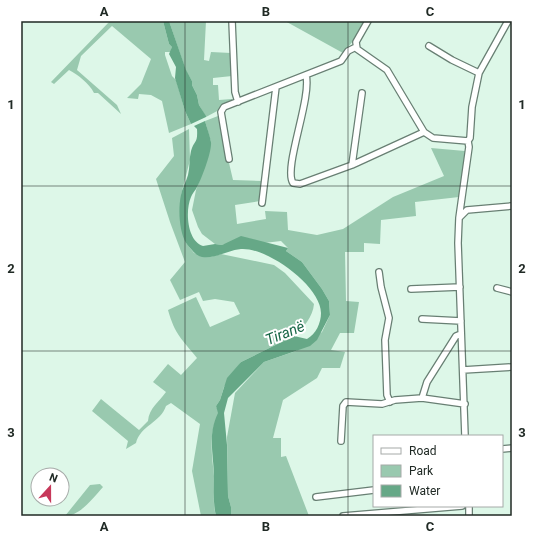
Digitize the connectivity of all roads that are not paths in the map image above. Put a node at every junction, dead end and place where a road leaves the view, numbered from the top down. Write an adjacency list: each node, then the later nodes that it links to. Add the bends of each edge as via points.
1 (232, 21): 10 (street, via 235,92)
2 (368, 21): 5 (street, via 356,42)
3 (508, 21): 6 (street)
4 (429, 46): 6 (street)
5 (356, 47): 7 (street, via 348,51 341,61); 11 (street, via 358,51 387,70)
6 (479, 73): 12 (street)
7 (306, 76): 8 (street); 14 (street, via 292,165 292,182 300,184)
8 (276, 87): 10 (street); 16 (street)
9 (362, 93): 14 (street)
10 (238, 102): 13 (street, via 220,112)
11 (424, 132): 12 (street, via 433,138); 14 (street)
12 (468, 141): 15 (street, via 470,145)
13 (229, 159)
14 (352, 165)
15 (462, 198): 18 (street, via 464,205); 19 (street)
16 (262, 203)
17 (512, 206): 18 (street)
18 (473, 209): 19 (street, via 465,211)
19 (459, 218): 21 (street)
20 (379, 272): 31 (street, via 389,318 385,340 387,395)
21 (460, 287): 23 (street); 26 (street)
22 (497, 288): 24 (street)
23 (411, 289)
24 (512, 292)
25 (422, 319): 26 (street)
26 (461, 321): 27 (street)
27 (461, 334): 29 (street); 30 (street, via 456,336 428,382)
28 (512, 367): 29 (street)
29 (463, 370): 32 (street)
30 (422, 398): 31 (street); 32 (street)
31 (390, 402): 34 (street, via 344,403)
32 (465, 404): 33 (street)
33 (465, 435)
34 (341, 441)
35 (373, 490): 36 (street)
36 (316, 497)
37 (450, 507): 38 (street)
38 (342, 516)

